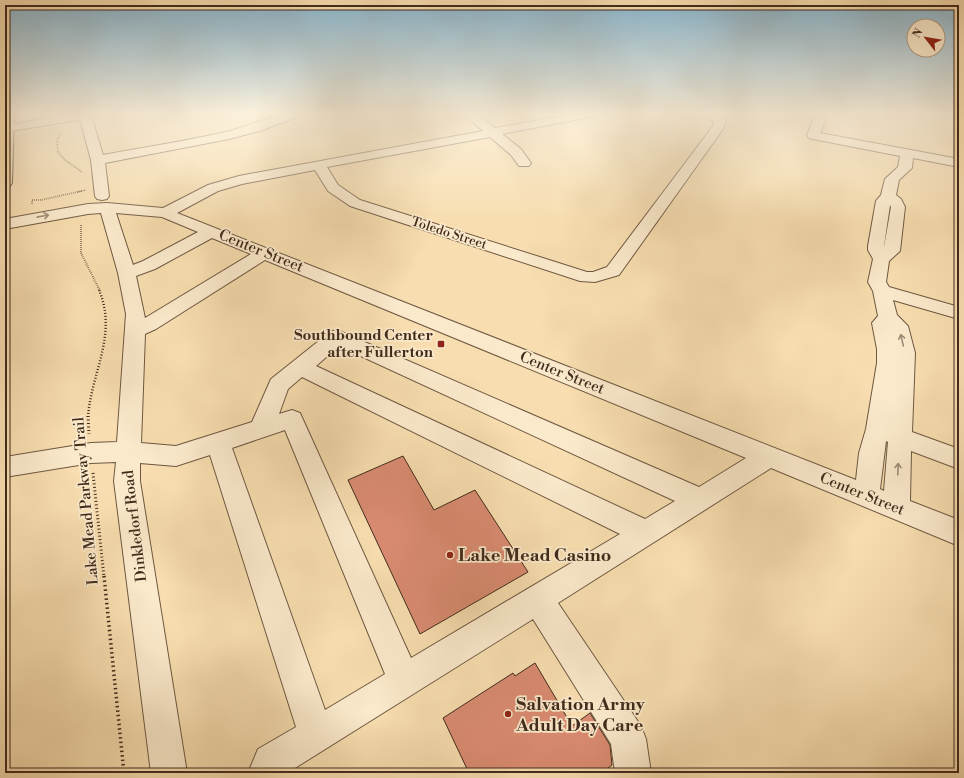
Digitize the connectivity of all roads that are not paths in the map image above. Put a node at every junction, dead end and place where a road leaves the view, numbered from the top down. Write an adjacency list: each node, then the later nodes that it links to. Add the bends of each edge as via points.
1 (6, 149): 13 (main road)
2 (95, 149): 9 (street, Dinkledorf Road)
3 (154, 149): 9 (street)
4 (401, 149): 12 (street)
5 (513, 149): 10 (street)
6 (702, 149): 12 (street, Toledo Street, via 613,271 595,277 586,277 355,203 333,188)
7 (887, 149): 8 (street)
8 (906, 153): 11 (street); 14 (street, via 905,168 892,179)
9 (98, 160): 15 (street, Dinkledorf Road)
10 (524, 163)
11 (959, 163)
12 (319, 165): 17 (street, via 239,180 213,188)
13 (5, 182)
14 (888, 196): 18 (street, via 883,200); 20 (street, via 898,204)
15 (104, 202): 16 (street, Center Street, via 77,198); 17 (street, Center Street); 19 (street, Center Street, one-way to 15, via 88,209); 24 (street, Dinkledorf Road)
16 (5, 212)
17 (165, 213): 21 (street, Center Street)
18 (880, 221): 20 (street); 23 (street, via 876,250)
19 (5, 224)
20 (896, 225): 23 (street, via 892,251)
21 (212, 231): 22 (street, Center Street); 24 (street, via 149,265)
22 (265, 252): 27 (street, via 149,325); 33 (street, Center Street)
23 (882, 259): 25 (street, via 877,282)
24 (127, 273): 27 (street, Dinkledorf Road, via 136,314)
25 (882, 291): 26 (street); 30 (street, via 888,318 898,326 905,353 894,382)
26 (959, 313)
27 (135, 331): 32 (street, Dinkledorf Road)
28 (300, 367): 29 (street, via 279,385); 37 (street, via 336,337); 39 (street)
29 (261, 428): 31 (street); 42 (street, via 292,419)
30 (889, 433): 34 (street); 36 (street, via 875,436); 38 (street, one-way to 30)
31 (218, 442): 32 (street, via 176,456); 43 (street)
32 (128, 452): 35 (street, via 91,453); 44 (street, Dinkledorf Road, via 127,481)
33 (768, 457): 36 (street, Center Street); 37 (street)
34 (959, 459)
35 (5, 467)
36 (867, 496): 38 (street, Center Street)
37 (700, 500): 39 (street)
38 (896, 508): 40 (street, Center Street)
39 (646, 533): 41 (street)
40 (959, 533)
41 (538, 599): 42 (street); 46 (street, via 628,739)
42 (404, 681): 43 (street)
43 (316, 735): 45 (street, via 271,762)
44 (169, 773)
45 (266, 773)
46 (633, 773)

